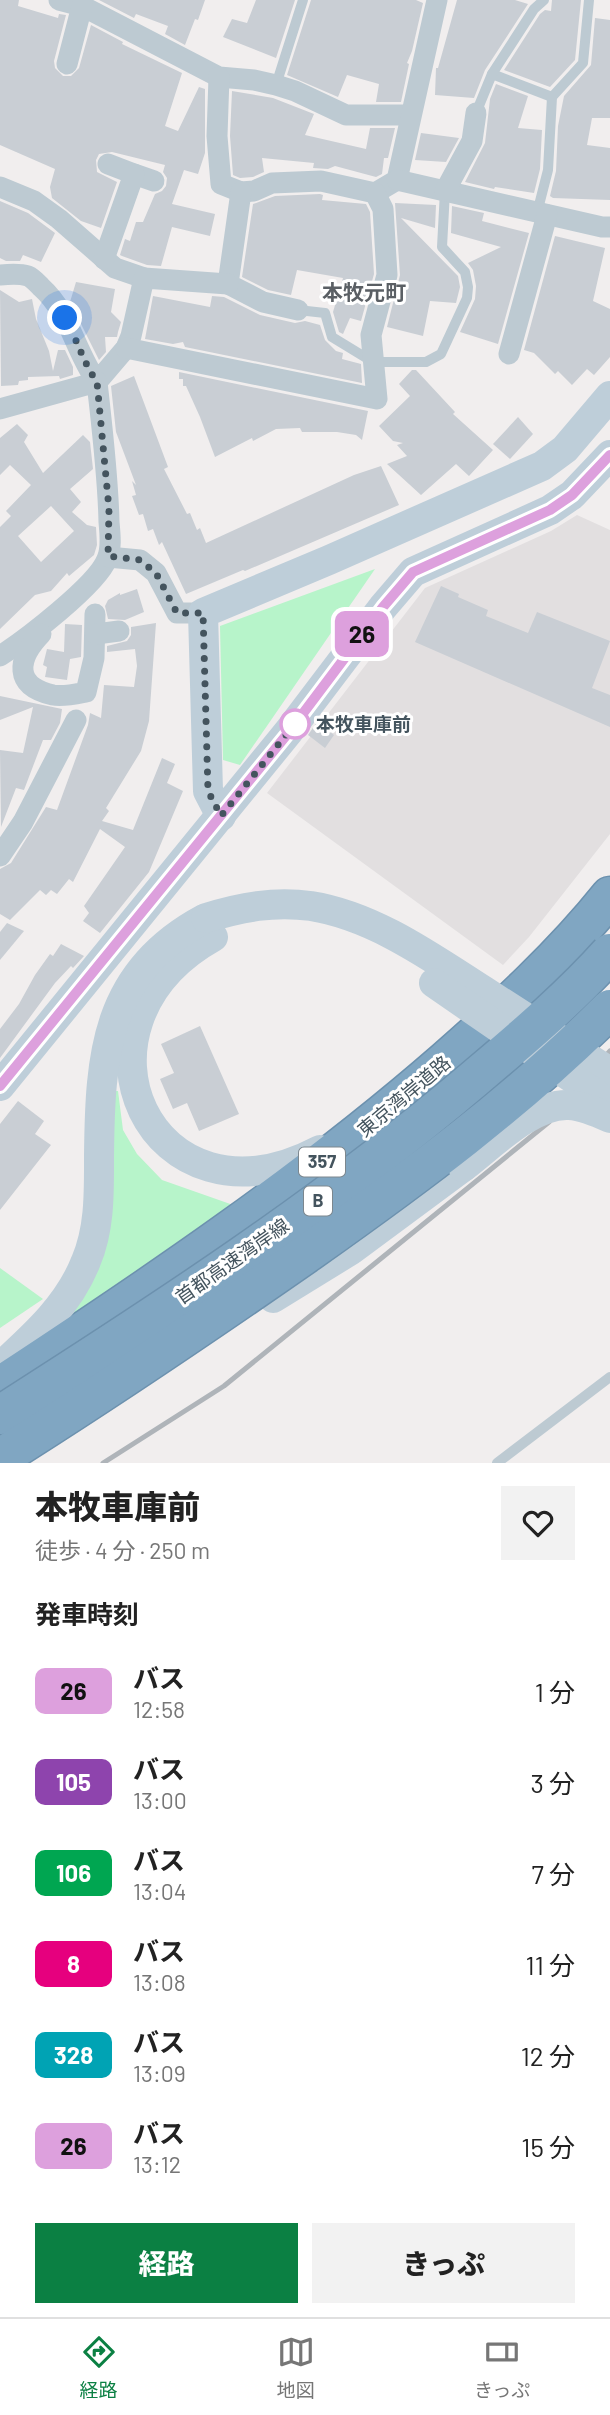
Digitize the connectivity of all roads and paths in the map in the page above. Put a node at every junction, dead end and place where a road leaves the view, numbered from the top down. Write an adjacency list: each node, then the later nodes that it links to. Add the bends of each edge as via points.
1 (59, 0): 6 (street)
2 (303, 0): 10 (lane)
3 (437, 0): 13 (street)
4 (544, 0): 8 (lane)
5 (589, 0): 11 (lane, via 583,63)
6 (86, 5): 7 (street); 9 (street)
7 (66, 64)
8 (492, 74): 11 (lane); 12 (lane)
9 (219, 77): 10 (street); 20 (street, via 221,184)
10 (276, 85): 13 (street, via 346,115)
11 (552, 97): 22 (lane)
12 (476, 113): 19 (street, via 472,141)
13 (410, 115): 16 (street)
14 (108, 164): 15 (street)
15 (134, 174): 17 (street); 24 (street)
16 (397, 180): 19 (street); 21 (street)
17 (154, 181)
18 (0, 187): 24 (street, via 34,201)
19 (445, 191): 22 (street); 31 (lane, via 442,247 465,272 467,298 441,354 426,362)
20 (241, 192): 21 (street, via 272,183 321,181); 27 (street)
21 (375, 193): 31 (street, via 383,209 387,275 371,335)
22 (542, 214): 23 (street); 30 (street)
23 (610, 227)
24 (104, 259): 26 (street)
25 (0, 275): 32 (street, via 30,277 55,299)
26 (144, 278): 27 (street); 29 (street)
27 (228, 284): 28 (street, via 263,302)
28 (298, 310): 31 (lane, via 325,313 332,337)
29 (126, 348): 31 (street, via 377,399); 32 (street)
30 (509, 354)
31 (373, 362)
32 (97, 382): 34 (street); 36 (street, via 109,509)
33 (610, 396): 38 (street, via 565,449 542,466)
34 (0, 409)
35 (610, 455): 42 (street, via 572,495 550,510 413,572)
36 (108, 556): 37 (street, via 102,570); 38 (street, via 140,560 156,573 177,613)
37 (72, 598): 39 (street, via 30,646 22,676 27,684 54,696 86,692 95,624); 40 (street)
38 (203, 613): 42 (street, via 208,791)
39 (120, 631)
40 (0, 656)
41 (76, 720): 43 (street)
42 (221, 816): 51 (street)
43 (0, 856)
44 (610, 896): 50 (highway, 東京湾岸道路 / 357, via 534,978)
45 (209, 928): 49 (street, bridge, via 255,905 312,906 343,914 444,965); 50 (street, via 159,982 145,1004 132,1048 131,1072 143,1115 171,1147 211,1168 234,1172 279,1167 322,1149); 52 (street, bridge, via 282,923 317,928 367,945 432,981); 55 (street, via 164,944 129,987 108,1042 103,1073 98,1213 87,1260 62,1305)
46 (610, 953): 58 (highway, 首都高速湾岸線 / B, bridge, via 523,1037 355,1174)
47 (610, 994): 54 (highway, via 471,1137 381,1211)
48 (610, 1009): 59 (highway, 首都高速湾岸線 / B, bridge, via 558,1061 377,1204 181,1341)
49 (610, 1072)
50 (418, 1084): 57 (highway, 東京湾岸道路 / 357, via 279,1195)
51 (0, 1086)
52 (610, 1104)
53 (610, 1118): 54 (street, bridge, via 568,1105 539,1111 351,1250)
54 (196, 1345): 60 (highway)
55 (0, 1367)
56 (610, 1377): 61 (lane)
57 (0, 1386)
58 (0, 1415)
59 (0, 1458)
60 (14, 1463)
61 (497, 1463)

